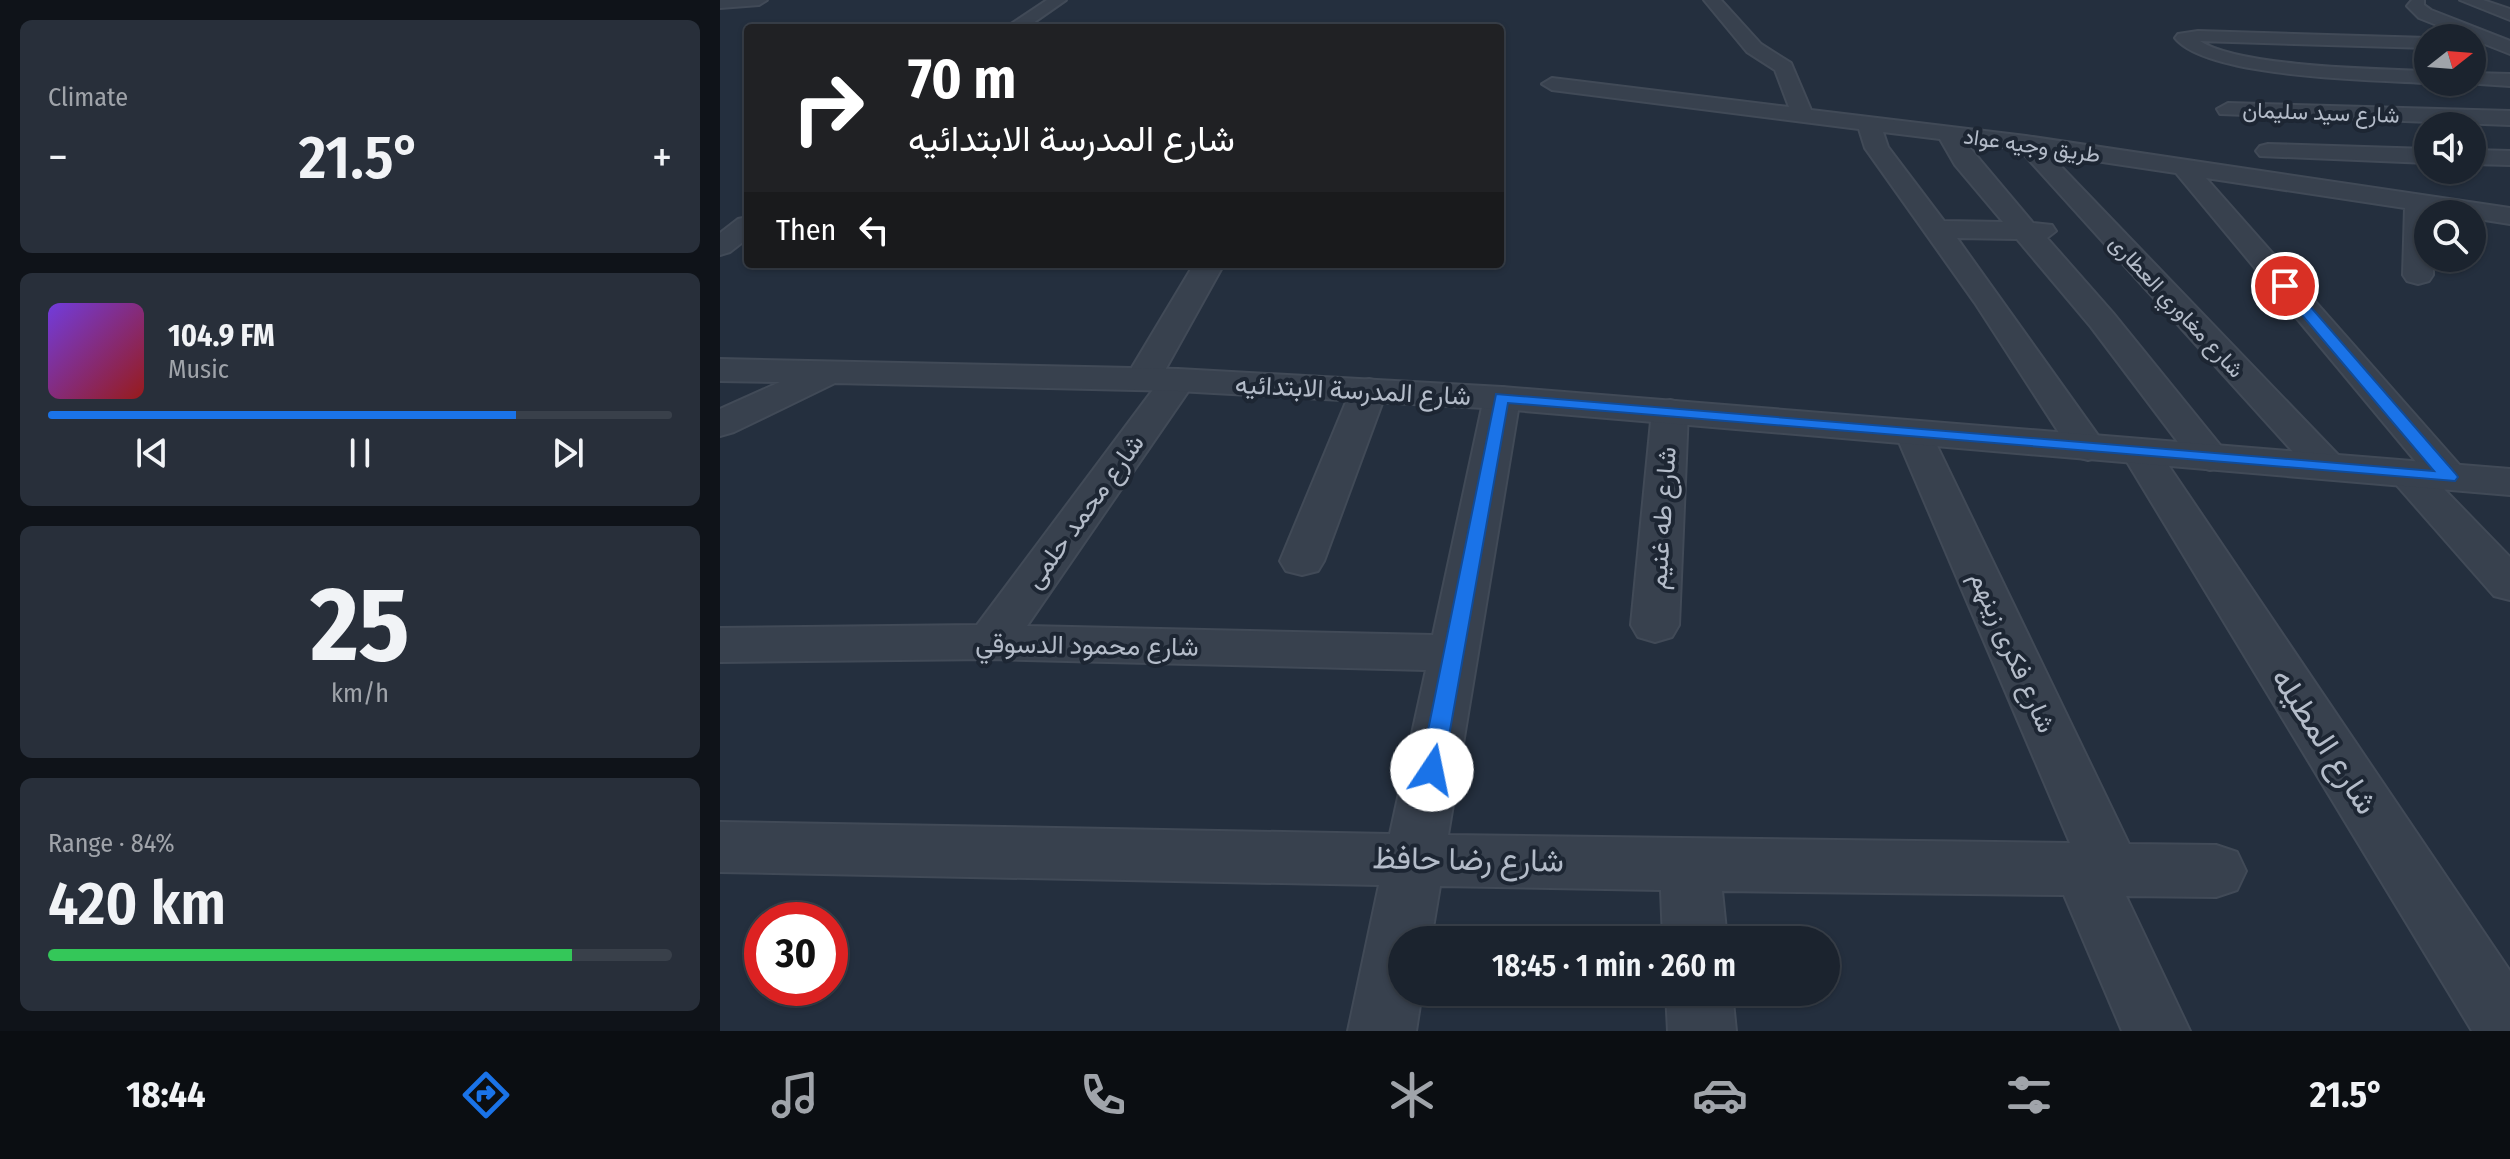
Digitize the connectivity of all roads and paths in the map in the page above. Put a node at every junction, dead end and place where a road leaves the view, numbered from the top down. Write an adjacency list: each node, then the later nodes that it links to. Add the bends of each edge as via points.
1 (759, 0): 8 (street)
2 (1058, 0): 12 (street)
3 (1712, 0): 21 (street, via 1754,48 1784,67)
4 (2468, 0): 9 (street)
5 (2501, 0): 7 (street)
6 (2411, 1): 11 (street); 15 (street)
7 (2510, 1)
8 (720, 3)
9 (2510, 15)
10 (2397, 20): 11 (street)
11 (2442, 21): 15 (street)
12 (1020, 24)
13 (2414, 43): 16 (street, via 2184,38 2195,49 2239,60)
14 (2486, 44): 15 (street)
15 (2508, 44)
16 (2414, 76)
17 (2486, 79): 18 (street)
18 (2510, 80)
19 (1552, 84): 21 (street, طريق وجيه عواد)
20 (2228, 109): 22 (street, شارع سيد سليمان)
21 (1803, 116): 23 (street, طريق وجيه عواد)
22 (2510, 118)
23 (1868, 123): 24 (street, طريق وجيه عواد); 33 (street, via 1877,148)
24 (1948, 133): 25 (street, طريق وجيه عواد); 34 (street, via 1964,160)
25 (2026, 143): 30 (street, طريق وجيه عواد); 35 (street, شارع مغاوري العطارى)
26 (2268, 151): 27 (street)
27 (2414, 156)
28 (2486, 157): 29 (street)
29 (2510, 158)
30 (2183, 166): 31 (street, طريق وجيه عواد); 51 (street)
31 (2414, 201)
32 (744, 228): 36 (street)
33 (1936, 229): 34 (street); 46 (street)
34 (2025, 231): 35 (street); 48 (street)
35 (2107, 232): 49 (street, شارع مغاوري العطارى)
36 (720, 246)
37 (1207, 268): 40 (street, شارع محمد حلمى)
38 (835, 371): 39 (street, شارع المدرسة الابتدائيه); 40 (street, شارع المدرسة الابتدائيه); 44 (street)
39 (725, 372)
40 (1160, 380): 41 (street, شارع المدرسة الابتدائيه); 56 (street, شارع محمد حلمى)
41 (1369, 390): 42 (street, شارع المدرسة الابتدائيه); 53 (street)
42 (1502, 398): 43 (street, شارع المدرسة الابتدائيه); 58 (street)
43 (1670, 411): 45 (street, شارع المدرسة الابتدائيه); 55 (street, شارع طه غنيم)
44 (720, 424)
45 (1915, 435): 46 (street, شارع المدرسة الابتدائيه); 62 (street, شارع فكرى زينهم)
46 (2088, 448): 47 (street, شارع المدرسة الابتدائيه)
47 (2140, 452): 48 (street, شارع المدرسة الابتدائيه); 66 (street, شارع المطيله)
48 (2210, 458): 49 (street, شارع المدرسة الابتدائيه)
49 (2328, 467): 50 (street, شارع المدرسة الابتدائيه)
50 (2407, 473): 51 (street, شارع المدرسة الابتدائيه); 54 (street)
51 (2449, 477): 52 (street, شارع المدرسة الابتدائيه)
52 (2510, 482)
53 (1302, 561)
54 (2510, 585)
55 (1655, 625)
56 (990, 642): 57 (street, شارع محمود الدسوقي); 58 (street, شارع محمود الدسوقي)
57 (720, 645)
58 (1454, 653): 60 (street)
59 (720, 847): 60 (street, شارع رضا حافظ)
60 (1415, 858): 61 (street, شارع رضا حافظ); 67 (street)
61 (1690, 865): 62 (street, شارع رضا حافظ); 64 (street)
62 (2097, 868): 63 (street, شارع رضا حافظ); 69 (street, شارع فكرى زينهم)
63 (2216, 871)
64 (1694, 926)
65 (1700, 1006): 68 (street)
66 (2510, 1029)
67 (1382, 1031)
68 (1702, 1031)
69 (2156, 1031)

